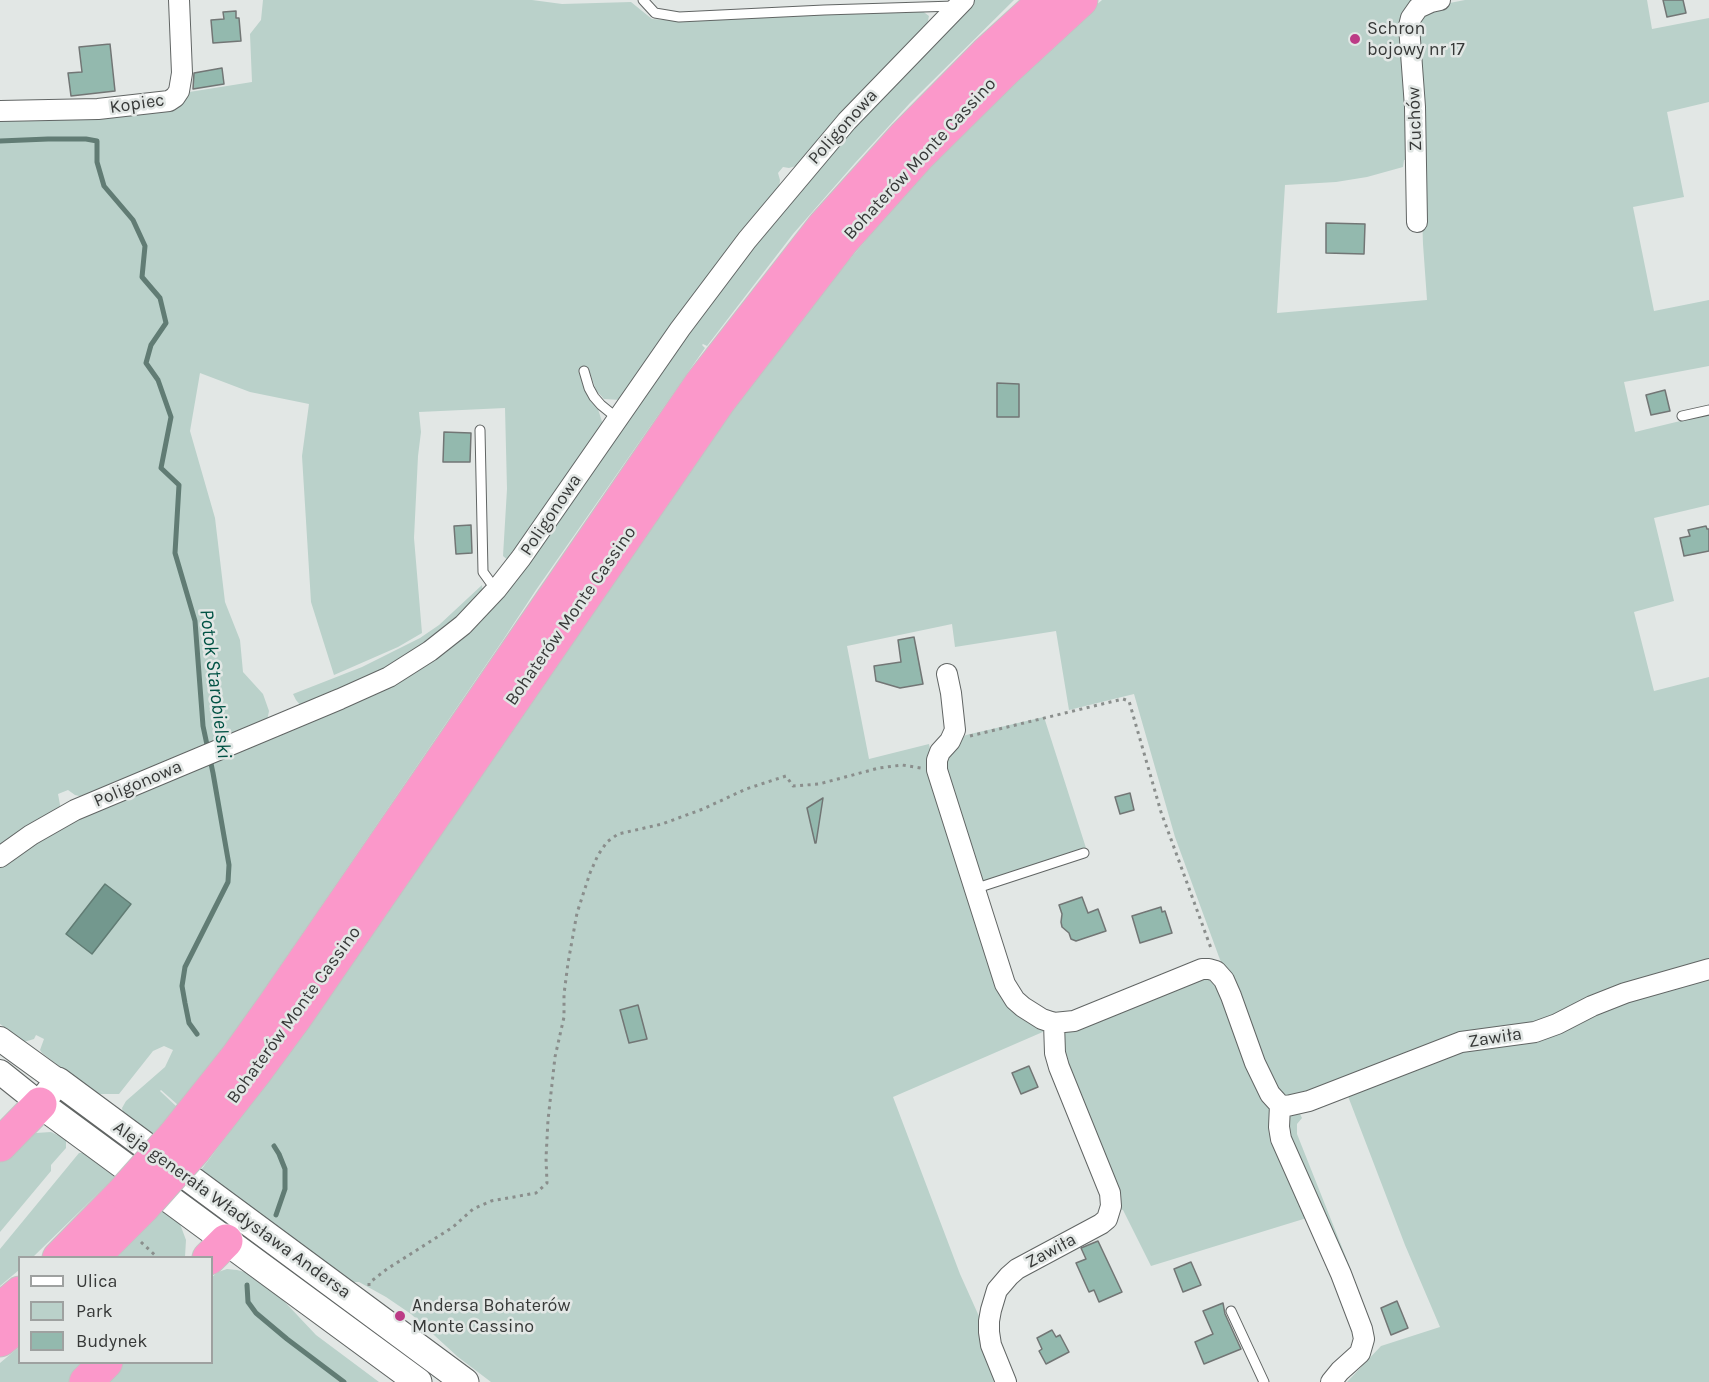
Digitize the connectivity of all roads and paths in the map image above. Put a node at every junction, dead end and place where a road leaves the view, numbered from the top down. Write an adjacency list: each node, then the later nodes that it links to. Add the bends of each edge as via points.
1 (179, 0): 7 (street, Kopiec, via 182,73 179,91 169,101 98,109)
2 (643, 0): 6 (lane, via 655,13 679,18)
3 (1045, 0): 28 (highway, Bohaterów Monte Cassino, via 905,135 824,226 700,385 237,1057)
4 (1081, 0): 28 (highway, Bohaterów Monte Cassino, via 919,155 843,240 719,401 295,1018 256,1071)
5 (1440, 0): 8 (street, Zuchów, via 1418,8 1409,26)
6 (960, 3): 12 (street, Poligonowa, via 848,121 747,240)
7 (0, 111)
8 (1417, 222)
9 (584, 371): 12 (lane, via 594,397)
10 (1709, 410): 11 (lane)
11 (1682, 416)
12 (617, 418): 14 (street, Poligonowa)
13 (480, 430): 14 (lane, via 483,572)
14 (496, 590): 19 (street, Poligonowa, via 463,625 390,677 75,810)
15 (947, 674): 16 (street, via 955,716)
16 (950, 741): 17 (street, via 939,752); 22 (path, via 1126,699 1170,838)
17 (937, 770): 20 (street); 35 (path, via 902,765 793,786 786,776 662,824 618,834 607,842 590,873 577,913 568,963 548,1120 548,1183 536,1193 491,1201 472,1209 453,1227 369,1283)
18 (1084, 853): 20 (lane)
19 (0, 857)
20 (974, 889): 23 (street, via 1009,993 1028,1011)
21 (1709, 969): 27 (street, Zawiła, via 1625,993 1535,1032 1461,1042 1309,1101)
22 (1221, 975): 23 (street, via 1202,969 1074,1021); 27 (street, via 1255,1063)
23 (1054, 1023): 45 (street, Zawiła, via 1059,1067 1110,1193 1111,1206 1101,1224 1017,1269 998,1290 989,1332)
24 (0, 1039): 26 (street, Aleja generała Władysława Andersa)
25 (0, 1072): 26 (street, Aleja generała Władysława Andersa)
26 (49, 1093): 29 (highway); 31 (main road, Aleja generała Władysława Andersa)
27 (1280, 1105): 47 (street, via 1281,1139 1341,1274 1364,1339 1360,1353)
28 (184, 1143): 30 (highway, Bohaterów Monte Cassino, bridge)
29 (0, 1145)
30 (134, 1213): 32 (highway, Bohaterów Monte Cassino); 33 (highway, Bohaterów Monte Cassino); 34 (path)
31 (226, 1239): 43 (main road, Aleja generała Władysława Andersa); 44 (main road, Aleja generała Władysława Andersa)
32 (61, 1256)
33 (93, 1256)
34 (157, 1256)
35 (369, 1291)
36 (18, 1295): 37 (highway)
37 (0, 1310)
38 (1231, 1311): 46 (lane)
39 (18, 1326): 40 (highway)
40 (0, 1340)
41 (104, 1364): 42 (highway)
42 (86, 1382)
43 (418, 1382)
44 (465, 1382)
45 (1006, 1382)
46 (1264, 1382)
47 (1331, 1382)

